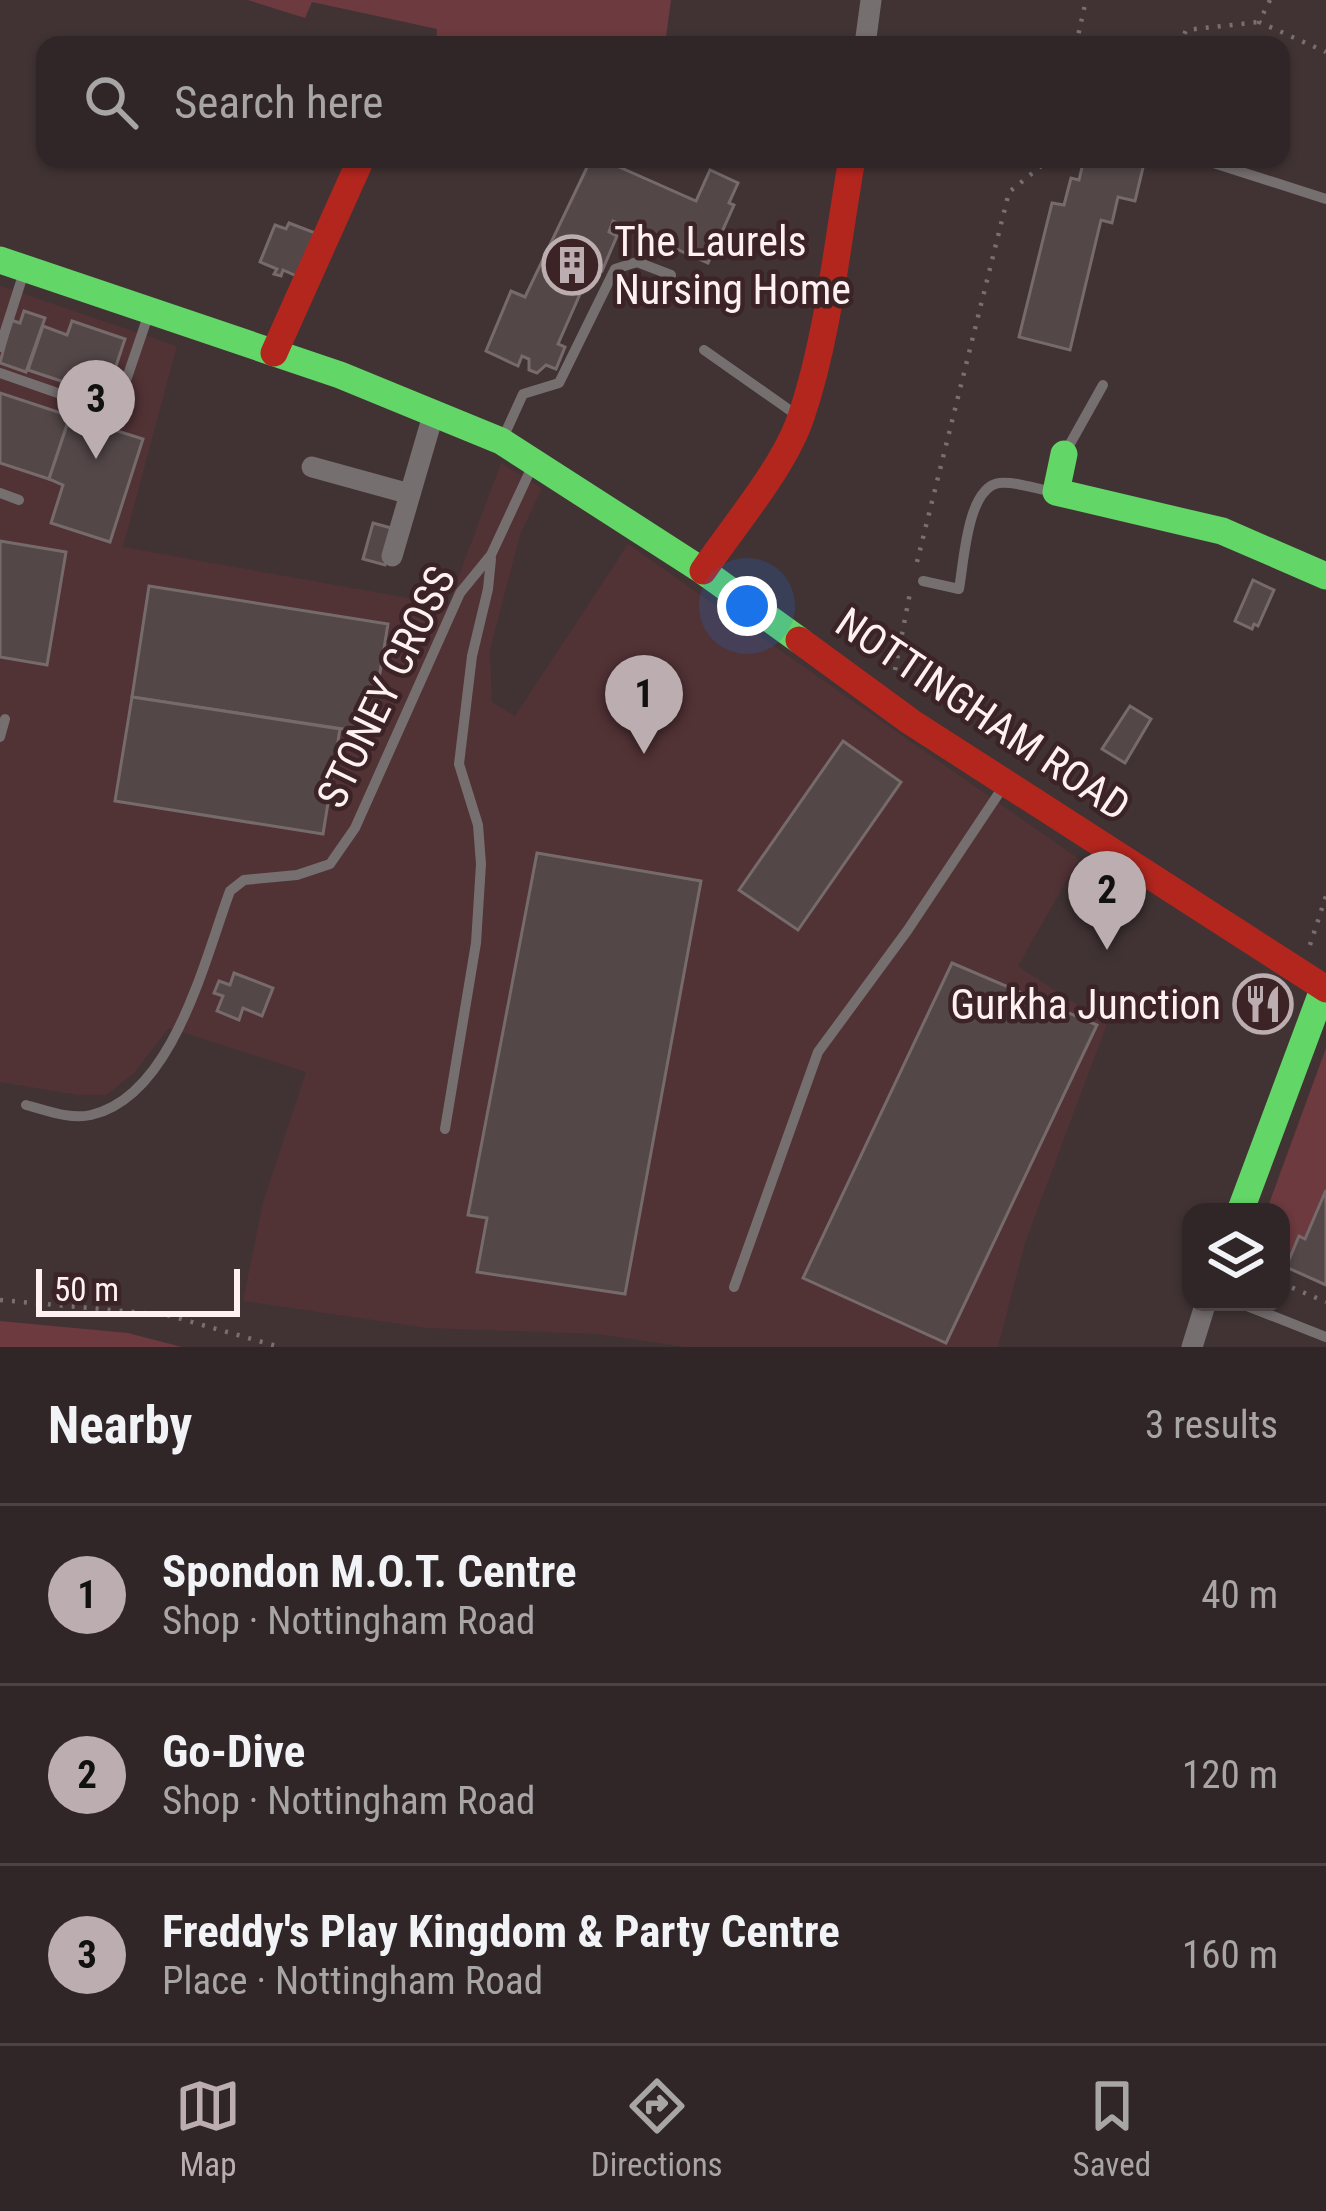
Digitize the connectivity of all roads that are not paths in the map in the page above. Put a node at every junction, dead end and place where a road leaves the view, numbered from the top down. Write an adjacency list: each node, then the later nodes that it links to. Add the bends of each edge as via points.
1 (871, 0): 2 (street)
2 (866, 36)
3 (357, 168): 12 (main road)
4 (850, 168): 16 (main road)
5 (1229, 168): 6 (lane)
6 (1326, 199)
7 (12, 264): 9 (main road, NOTTINGHAM ROAD); 10 (lane)
8 (671, 275): 17 (lane, via 637,262 615,269 559,383 524,394)
9 (150, 311): 12 (main road, NOTTINGHAM ROAD); 13 (lane, via 115,413)
10 (0, 346)
11 (704, 350): 16 (lane)
12 (274, 353): 15 (main road, NOTTINGHAM ROAD)
13 (0, 373)
14 (1103, 385): 18 (lane)
15 (434, 412): 17 (main road, NOTTINGHAM ROAD); 23 (street)
16 (801, 418): 27 (main road)
17 (501, 442): 19 (main road, NOTTINGHAM ROAD)
18 (1064, 454): 21 (main road)
19 (535, 460): 25 (lane, STONEY CROSS); 27 (main road, NOTTINGHAM ROAD)
20 (312, 467): 23 (street)
21 (1056, 492): 28 (main road, via 1222,531); 29 (lane, via 988,488 974,504 959,589)
22 (0, 494): 24 (lane)
23 (410, 494): 26 (street)
24 (19, 500)
25 (491, 555): 34 (lane, STONEY CROSS, via 460,593 355,828 330,864 244,880 230,892 181,1022 140,1088 89,1116); 35 (lane, via 459,764 478,825 476,943)
26 (392, 556)
27 (703, 571): 32 (main road, NOTTINGHAM ROAD)
28 (1326, 576)
29 (923, 581)
30 (4, 718): 31 (lane)
31 (0, 737)
32 (1006, 783): 33 (main road, NOTTINGHAM ROAD); 37 (lane, via 818,1052)
33 (1317, 983): 36 (main road)
34 (26, 1105)
35 (445, 1129)
36 (1243, 1203)
37 (734, 1287)
38 (1203, 1311): 41 (street)
39 (1260, 1311): 40 (lane)
40 (1326, 1337)
41 (1192, 1347)

